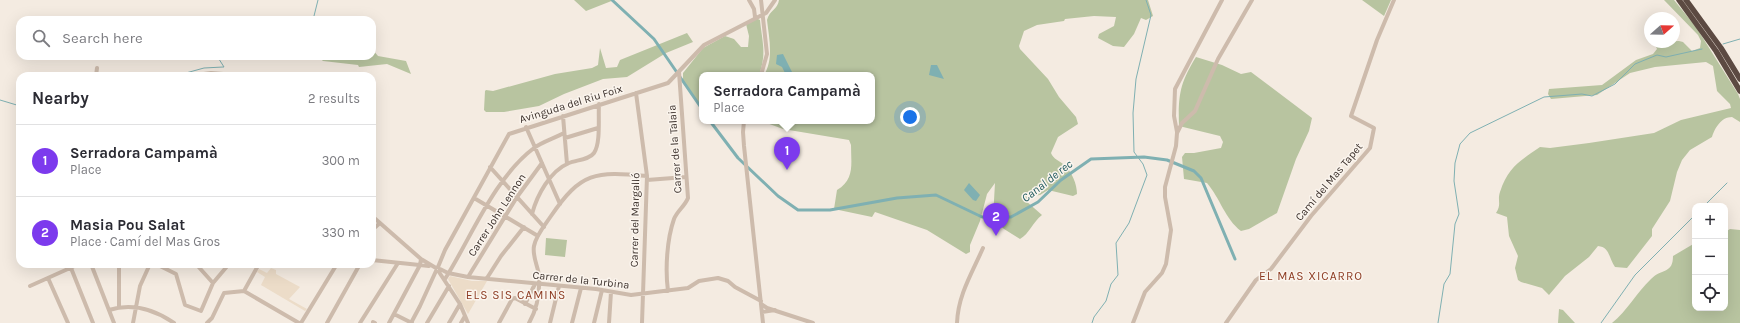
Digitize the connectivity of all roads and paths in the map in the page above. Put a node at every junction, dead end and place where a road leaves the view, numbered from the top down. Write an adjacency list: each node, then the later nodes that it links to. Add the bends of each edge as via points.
1 (749, 0): 9 (street)
2 (761, 0): 10 (street)
3 (774, 0): 10 (street, via 770,9)
4 (1222, 0): 24 (street, via 1175,89 1174,116)
5 (1252, 0): 24 (street, via 1218,59 1195,111 1182,123)
6 (1394, 0): 116 (street, Camí del Mas Tapet, via 1377,40 1351,116 1374,128 1370,148 1271,269 1256,280)
7 (1679, 0): 17 (highway, via 1716,51)
8 (1686, 0): 16 (highway)
9 (754, 9): 10 (street); 11 (street)
10 (763, 13): 11 (street, Avinguda del Riu Foix); 15 (street, via 767,54)
11 (754, 17): 14 (street, Avinguda del Riu Foix, via 704,45)
12 (97, 68): 13 (street)
13 (96, 72)
14 (679, 72): 18 (street, Avinguda del Riu Foix, via 668,83); 30 (street, Carrer de la Talaia)
15 (762, 72)
16 (1740, 79)
17 (1740, 91)
18 (636, 93): 19 (street, Avinguda del Riu Foix); 31 (street, Carrer del Margalló)
19 (599, 104): 20 (street, Avinguda del Riu Foix); 23 (street)
20 (563, 116): 22 (street, Avinguda del Riu Foix); 25 (street)
21 (744, 124): 79 (street)
22 (526, 128): 26 (street); 29 (street, Avinguda del Riu Foix, via 509,134)
23 (598, 128): 25 (street); 28 (street, via 598,141 594,152 587,158)
24 (1177, 133): 115 (street, via 1165,187 1171,230 1166,264 1162,273 1145,292)
25 (565, 136): 26 (street); 28 (street)
26 (535, 147): 27 (street); 33 (street)
27 (542, 163): 32 (street); 34 (street, Carrer John Lennon)
28 (567, 164): 32 (street, via 555,171)
29 (490, 167): 33 (street); 35 (street, Avinguda del Riu Foix)
30 (686, 177): 31 (street); 76 (street, Carrer de la Talaia, via 688,198 674,217 668,250)
31 (647, 178): 36 (street, via 607,173 575,186); 78 (street, Carrer del Margalló)
32 (550, 180): 36 (street); 38 (street, via 535,201)
33 (503, 181): 34 (street); 37 (street)
34 (517, 197): 38 (street); 39 (street, Carrer John Lennon)
35 (474, 198): 37 (street); 62 (street, Avinguda del Riu Foix)
36 (560, 204): 43 (street)
37 (487, 206): 39 (street); 63 (street)
38 (532, 214): 43 (street)
39 (506, 217): 44 (street); 64 (street, Carrer John Lennon)
40 (376, 220): 41 (street)
41 (380, 223): 42 (street); 47 (street)
42 (376, 226)
43 (544, 227): 45 (street)
44 (524, 228): 45 (street); 67 (street, via 500,256)
45 (538, 236): 69 (street, via 534,246 539,276)
46 (983, 248): 114 (street, via 958,306)
47 (421, 259): 50 (street); 62 (street)
48 (376, 260): 49 (street)
49 (398, 263): 50 (street); 99 (street)
50 (420, 265): 62 (street); 88 (street)
51 (71, 268): 65 (street); 92 (street)
52 (91, 268): 85 (street)
53 (91, 268): 93 (street)
54 (119, 268): 82 (street)
55 (148, 268): 83 (street, via 140,286)
56 (164, 268): 68 (street, via 176,274 186,305 201,311)
57 (200, 268): 68 (street)
58 (226, 268): 68 (street)
59 (257, 268): 75 (street)
60 (334, 268): 97 (street)
61 (358, 268): 98 (street)
62 (438, 269): 63 (street, Carrer de la Turbina); 66 (street); 101 (street, Avinguda del Riu Foix)
63 (448, 273): 64 (street, Carrer de la Turbina); 66 (street)
64 (468, 277): 67 (street, Carrer de la Turbina)
65 (48, 278): 70 (street); 91 (street)
66 (444, 278): 71 (street)
67 (487, 278): 69 (street, Carrer de la Turbina)
68 (213, 283)
69 (537, 284): 72 (street, Carrer de la Turbina); 81 (street); 84 (street)
70 (30, 286)
71 (449, 286): 80 (street); 102 (street)
72 (559, 286): 73 (street, Carrer de la Turbina); 108 (street)
73 (581, 288): 74 (street, Carrer de la Turbina); 109 (street)
74 (602, 290): 77 (street, Carrer de la Turbina); 110 (street)
75 (244, 291): 96 (street, via 224,293); 97 (street)
76 (668, 291): 78 (street, Carrer de la Turbina); 79 (street, Carrer de la Turbina, via 688,288 699,281 718,278 728,281)
77 (611, 292): 78 (street, Carrer de la Turbina); 111 (street)
78 (642, 294): 112 (street, Carrer del Margalló)
79 (761, 303): 86 (street, Carrer de la Turbina); 87 (street)
80 (460, 304): 89 (street); 103 (street)
81 (525, 304): 84 (street); 106 (street, via 515,298 512,299)
82 (119, 307): 83 (street); 85 (street)
83 (136, 307): 94 (street); 95 (street, via 155,312)
84 (536, 309): 107 (street)
85 (109, 310): 93 (street)
86 (769, 310): 87 (street); 90 (street); 113 (street, Carrer de la Turbina)
87 (762, 312): 90 (street)
88 (394, 314): 100 (street); 101 (street)
89 (465, 316): 104 (street); 105 (street)
90 (763, 321)
91 (68, 323)
92 (93, 323)
93 (113, 323)
94 (134, 323)
95 (174, 323)
96 (207, 323)
97 (300, 323)
98 (327, 323)
99 (360, 323)
100 (389, 323)
101 (411, 323)
102 (427, 323)
103 (448, 323)
104 (461, 323)
105 (468, 323)
106 (499, 323)
107 (529, 323)
108 (550, 323)
109 (572, 323)
110 (594, 323)
111 (609, 323)
112 (642, 323)
113 (813, 323)
114 (957, 323)
115 (1133, 323)
116 (1226, 323)

